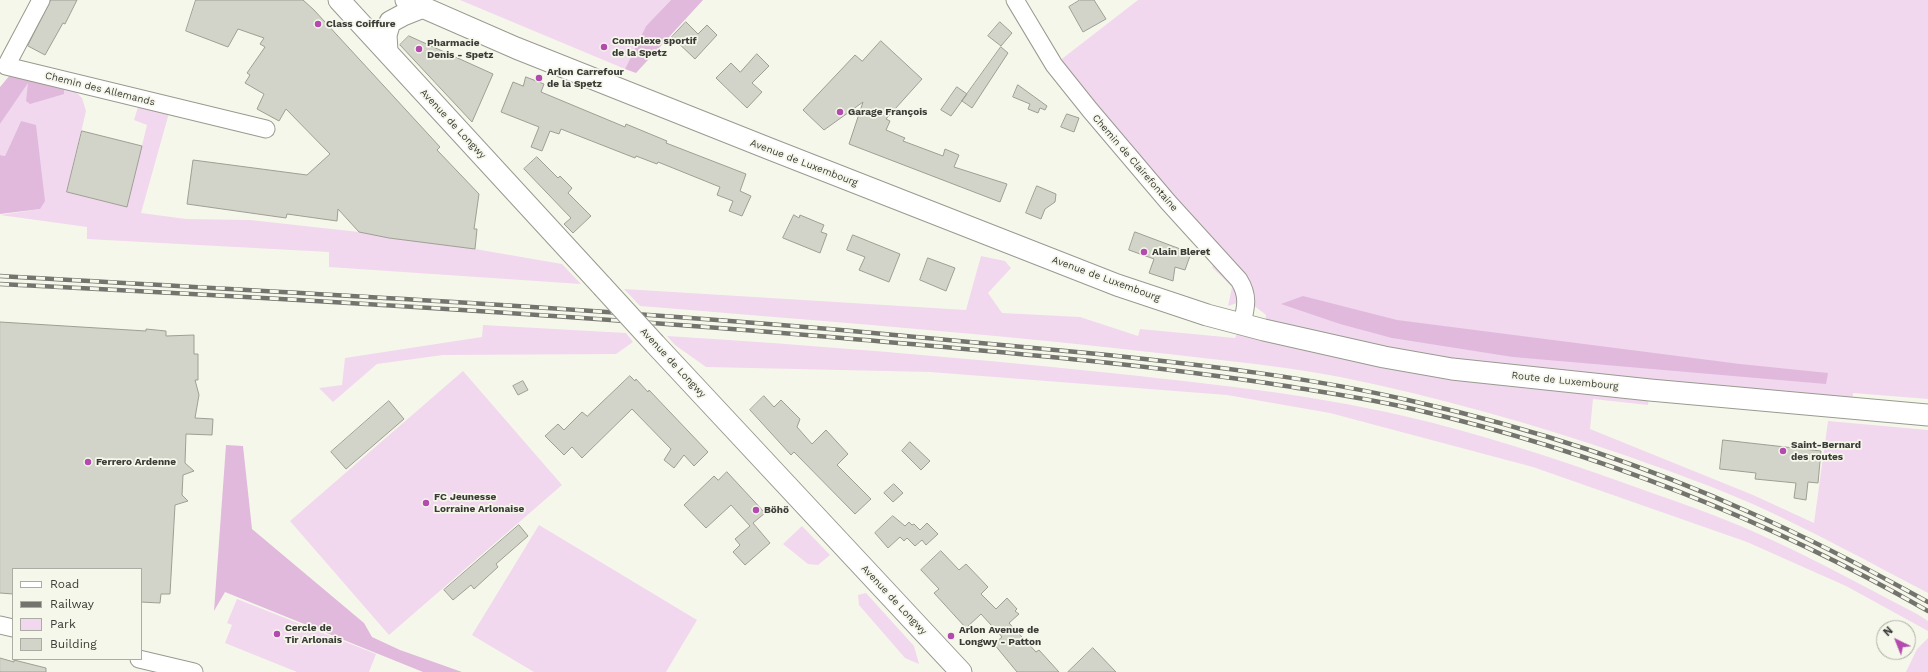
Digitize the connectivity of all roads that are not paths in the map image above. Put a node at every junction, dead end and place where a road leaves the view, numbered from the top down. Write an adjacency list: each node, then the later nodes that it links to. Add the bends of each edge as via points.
1 (41, 0): 6 (street, Chemin des Allemands, via 6,66)
2 (340, 0): 5 (main road, Avenue de Longwy)
3 (1015, 0): 8 (street, Chemin de Clairefontaine, via 1054,65 1081,99 1168,202 1239,280 1245,290 1247,304)
4 (414, 2): 5 (main road, via 403,15 390,22 386,35); 7 (main road, Avenue de Luxembourg, via 516,48 770,149 1117,285)
5 (387, 52): 14 (main road, Avenue de Longwy, bridge)
6 (266, 129)
7 (1207, 315): 8 (main road, Route de Luxembourg)
8 (1242, 324): 9 (main road, Route de Luxembourg, via 1384,357 1452,369)
9 (1928, 415)
10 (0, 625): 11 (street)
11 (12, 628)
12 (142, 660): 13 (street)
13 (194, 672)
14 (961, 672)

